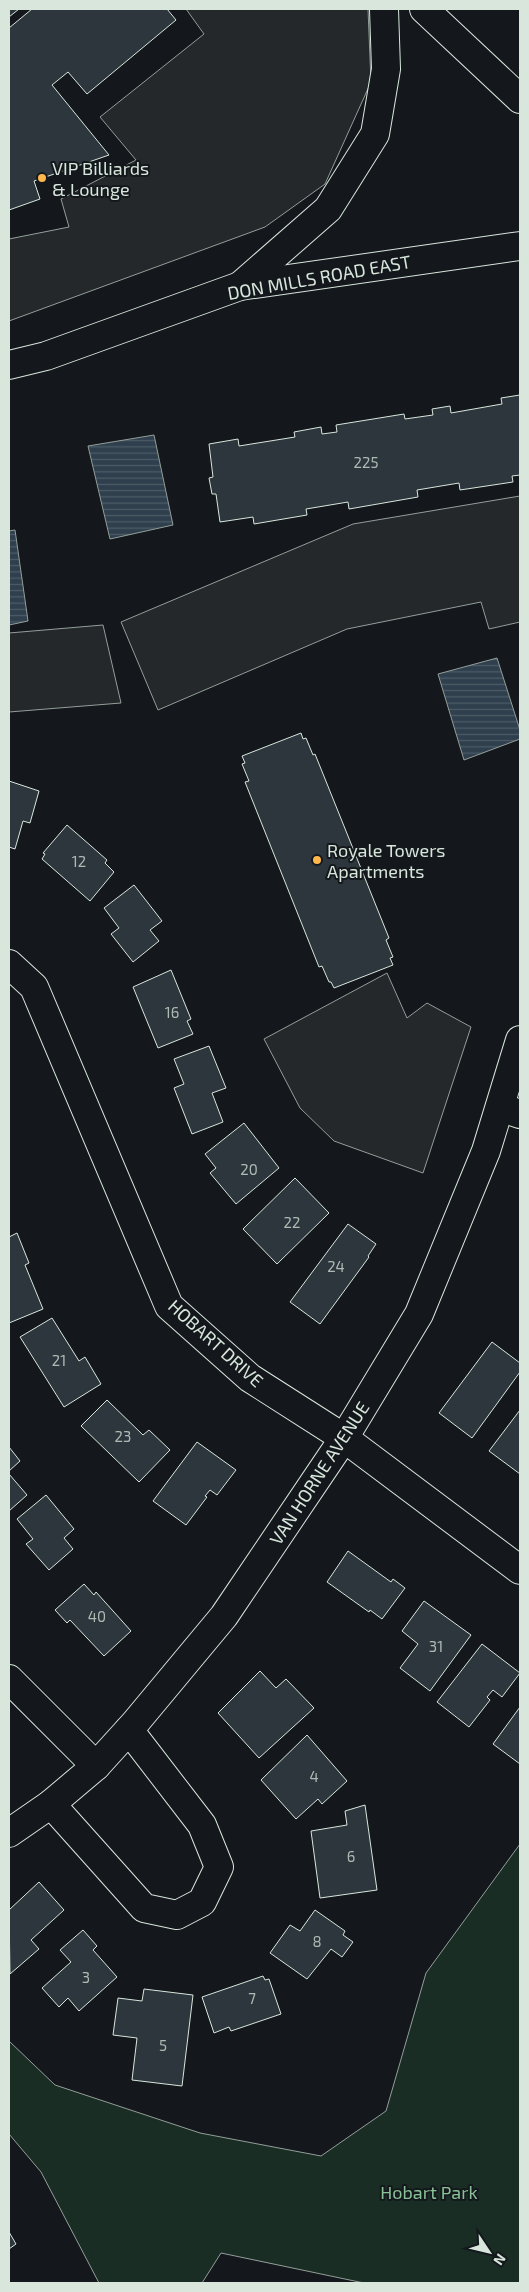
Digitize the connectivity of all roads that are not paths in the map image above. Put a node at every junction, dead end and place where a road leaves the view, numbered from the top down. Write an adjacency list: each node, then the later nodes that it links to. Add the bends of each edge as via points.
1 (384, 9): 5 (street, via 386,69 375,134 328,209)
2 (424, 9): 3 (street)
3 (520, 99)
4 (520, 246): 5 (street, DON MILLS ROAD EAST)
5 (240, 286): 6 (street, DON MILLS ROAD EAST, via 46,356)
6 (9, 365)
7 (9, 964): 10 (street, HOBART DRIVE, via 34,988 169,1306 250,1378)
8 (520, 1040): 9 (street, VAN HORNE AVENUE)
9 (510, 1110): 10 (street, VAN HORNE AVENUE, via 486,1151 419,1314)
10 (344, 1438): 11 (street, HOBART DRIVE); 13 (street, VAN HORNE AVENUE, via 224,1616)
11 (520, 1570)
12 (9, 1679): 14 (street)
13 (129, 1730): 14 (street, VAN HORNE AVENUE); 15 (street, via 202,1825 219,1868 202,1902 177,1915 144,1908)
14 (96, 1766): 15 (street, VAN HORNE AVENUE)
15 (52, 1804): 16 (street, VAN HORNE AVENUE)
16 (9, 1833)

